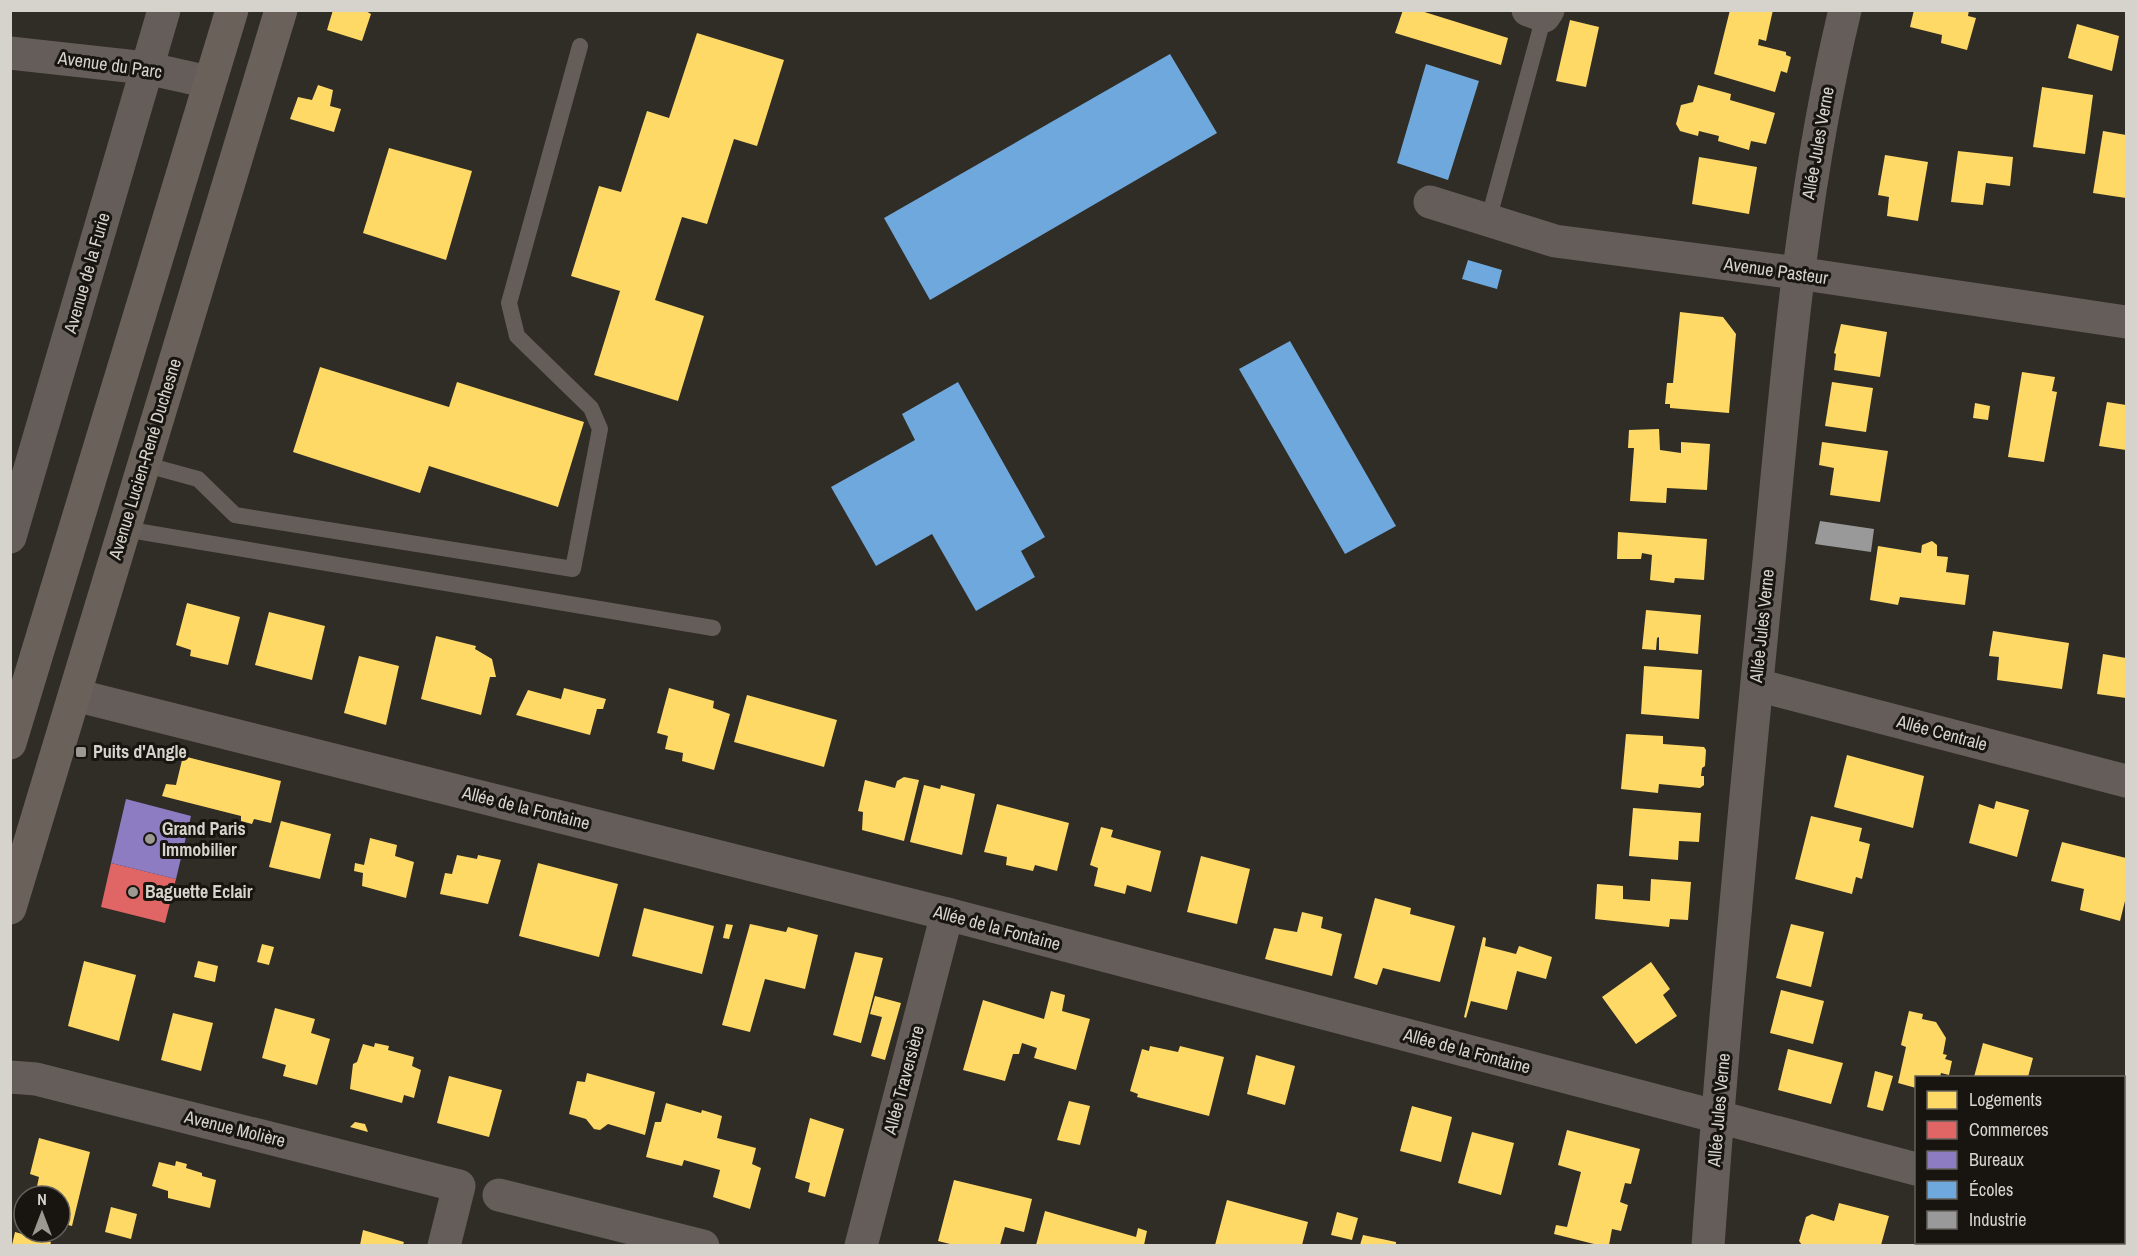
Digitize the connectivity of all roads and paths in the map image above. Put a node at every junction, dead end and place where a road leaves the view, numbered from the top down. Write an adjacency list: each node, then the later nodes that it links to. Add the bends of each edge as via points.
1 (164, 10): 8 (street, Avenue de la Furie)
2 (231, 10): 9 (main road)
3 (281, 10): 14 (main road, Avenue Lucien-René Duchesne)
4 (1845, 10): 12 (street, Allée Jules Verne, via 1817,136)
5 (1540, 12): 11 (lane)
6 (580, 46): 14 (lane, via 509,303 517,336 591,408 600,429 573,569 235,515 198,479)
7 (10, 53): 8 (street, Avenue du Parc)
8 (146, 68): 9 (street, Avenue du Parc); 16 (street, Avenue de la Furie)
9 (209, 82): 20 (main road)
10 (1430, 202): 11 (street, Avenue Pasteur)
11 (1488, 220): 12 (street, Avenue Pasteur, via 1555,242)
12 (1797, 273): 13 (street, Avenue Pasteur); 18 (street, Allée Jules Verne)
13 (2127, 322)
14 (143, 464): 15 (main road, Avenue Lucien-René Duchesne)
15 (123, 529): 17 (lane); 19 (main road, Avenue Lucien-René Duchesne)
16 (10, 537)
17 (713, 628)
18 (1757, 685): 21 (street, Allée Centrale); 25 (street, Allée Jules Verne)
19 (75, 695): 22 (main road, Avenue Lucien-René Duchesne); 23 (street, Allée de la Fontaine)
20 (10, 743)
21 (2127, 781)
22 (10, 908)
23 (947, 914): 25 (street, Allée de la Fontaine); 30 (street, Allée Traversière)
24 (10, 1077): 28 (street, Avenue Molière, via 36,1079 459,1186)
25 (1717, 1117): 26 (street, Allée de la Fontaine); 31 (street, Allée Jules Verne)
26 (1915, 1168)
27 (499, 1196): 29 (street)
28 (444, 1245)
29 (703, 1245)
30 (861, 1245)
31 (1708, 1245)

